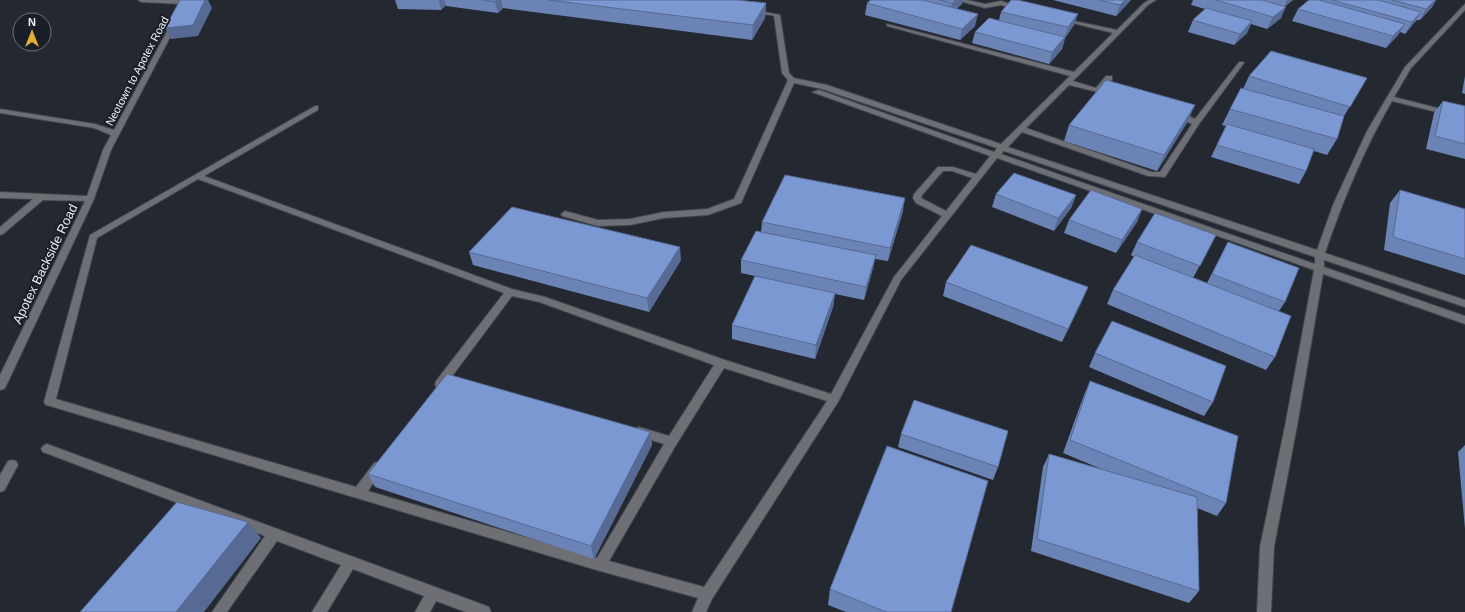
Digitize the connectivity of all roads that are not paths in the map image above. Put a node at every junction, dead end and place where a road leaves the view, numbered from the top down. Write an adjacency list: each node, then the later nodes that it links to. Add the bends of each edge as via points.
1 (141, 0): 4 (street)
2 (959, 0): 6 (street, via 985,6 1001,3)
3 (1153, 0): 10 (street)
4 (187, 2): 25 (street, Neotown to Apotex Road)
5 (1465, 6): 18 (street, via 1408,66)
6 (1023, 9)
7 (745, 10): 14 (street, via 777,15 786,73)
8 (1052, 16): 10 (street)
9 (890, 25): 12 (street)
10 (1118, 32): 12 (street)
11 (1241, 63): 23 (street)
12 (1075, 75): 15 (street)
13 (1109, 78): 16 (street)
14 (792, 80): 27 (street); 33 (street, via 738,201 708,212 664,214 630,222 598,223)
15 (1068, 82): 16 (street); 24 (street)
16 (1098, 90): 17 (street)
17 (1121, 97)
18 (1390, 98): 22 (street); 36 (street, via 1371,131 1340,198)
19 (315, 108): 28 (street)
20 (1166, 111): 23 (street, via 1189,118)
21 (0, 112): 25 (street, via 95,126)
22 (1465, 117)
23 (1196, 123): 24 (street, via 1162,175 1151,174)
24 (1021, 129): 27 (street)
25 (116, 134): 26 (street, Neotown to Apotex Road)
26 (108, 150): 32 (street, Apotex Backside Road)
27 (999, 151): 29 (street); 36 (street); 37 (street)
28 (197, 176): 38 (street); 53 (street, via 93,236 50,402)
29 (977, 177): 34 (street); 34 (street, via 953,169 941,169 918,194 919,201)
30 (0, 195): 31 (street)
31 (41, 197): 32 (street); 35 (street)
32 (90, 199): 44 (street, Apotex Backside Road)
33 (565, 214)
34 (948, 215): 46 (street, via 897,279)
35 (0, 232)
36 (1320, 254): 37 (street); 39 (street)
37 (1319, 269): 40 (street); 64 (street, via 1267,547)
38 (510, 292): 41 (street, via 541,299); 42 (street)
39 (1465, 304)
40 (1465, 320)
41 (721, 363): 46 (street); 48 (street)
42 (447, 375): 43 (street); 45 (street)
43 (462, 379)
44 (0, 386)
45 (433, 393)
46 (834, 399): 58 (street)
47 (627, 428): 48 (street)
48 (672, 442): 56 (street)
49 (47, 449): 54 (street)
50 (386, 456): 53 (street)
51 (12, 465): 52 (street)
52 (0, 487)
53 (359, 493): 56 (street)
54 (275, 533): 55 (street); 59 (street)
55 (350, 562): 57 (street); 60 (street)
56 (600, 565): 58 (street)
57 (434, 593): 61 (street); 62 (street)
58 (707, 594): 63 (street)
59 (219, 612)
60 (319, 612)
61 (422, 612)
62 (484, 612)
63 (699, 612)
64 (1264, 612)

